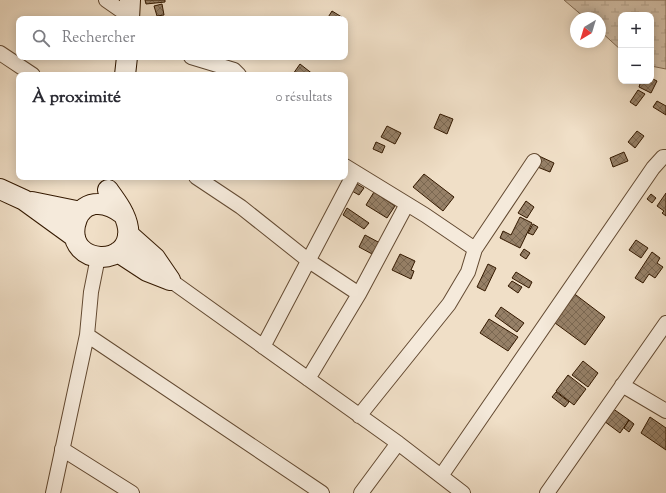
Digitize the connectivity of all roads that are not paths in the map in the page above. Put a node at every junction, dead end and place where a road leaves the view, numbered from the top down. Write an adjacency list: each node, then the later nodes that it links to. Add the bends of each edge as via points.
1 (106, 0): 2 (street)
2 (130, 12)
3 (0, 53): 6 (street)
4 (127, 60): 7 (main road)
5 (201, 60): 8 (street)
6 (28, 72)
7 (125, 72)
8 (236, 72)
9 (666, 157): 37 (street, via 653,168)
10 (534, 160): 22 (street)
11 (350, 169): 17 (street)
12 (200, 180): 25 (street, via 241,207)
13 (345, 180): 25 (street)
14 (110, 184): 18 (main road); 19 (main road)
15 (0, 189): 16 (main road)
16 (24, 200): 18 (main road); 21 (main road)
17 (407, 204): 22 (street); 27 (street)
18 (87, 208): 19 (main road, via 110,205); 21 (main road, via 75,224)
19 (123, 214): 20 (main road)
20 (128, 234): 23 (main road, via 126,242); 26 (main road, via 155,258)
21 (75, 237): 24 (main road, via 82,249)
22 (475, 248): 34 (street, via 468,272 449,304)
23 (118, 252): 24 (main road); 26 (main road, via 147,271)
24 (98, 257): 29 (street, via 91,292)
25 (309, 261): 27 (street); 30 (street)
26 (170, 280): 30 (street)
27 (359, 294): 31 (street)
28 (666, 323): 32 (street)
29 (87, 335): 36 (street); 40 (street)
30 (263, 347): 31 (street)
31 (308, 379): 34 (street)
32 (622, 385): 33 (street); 43 (street)
33 (666, 411)
34 (359, 416): 35 (street)
35 (398, 443): 37 (street); 41 (street)
36 (62, 450): 38 (street); 39 (street)
37 (441, 476): 42 (street)
38 (53, 493)
39 (132, 493)
40 (322, 493)
41 (361, 493)
42 (463, 493)
43 (547, 493)

